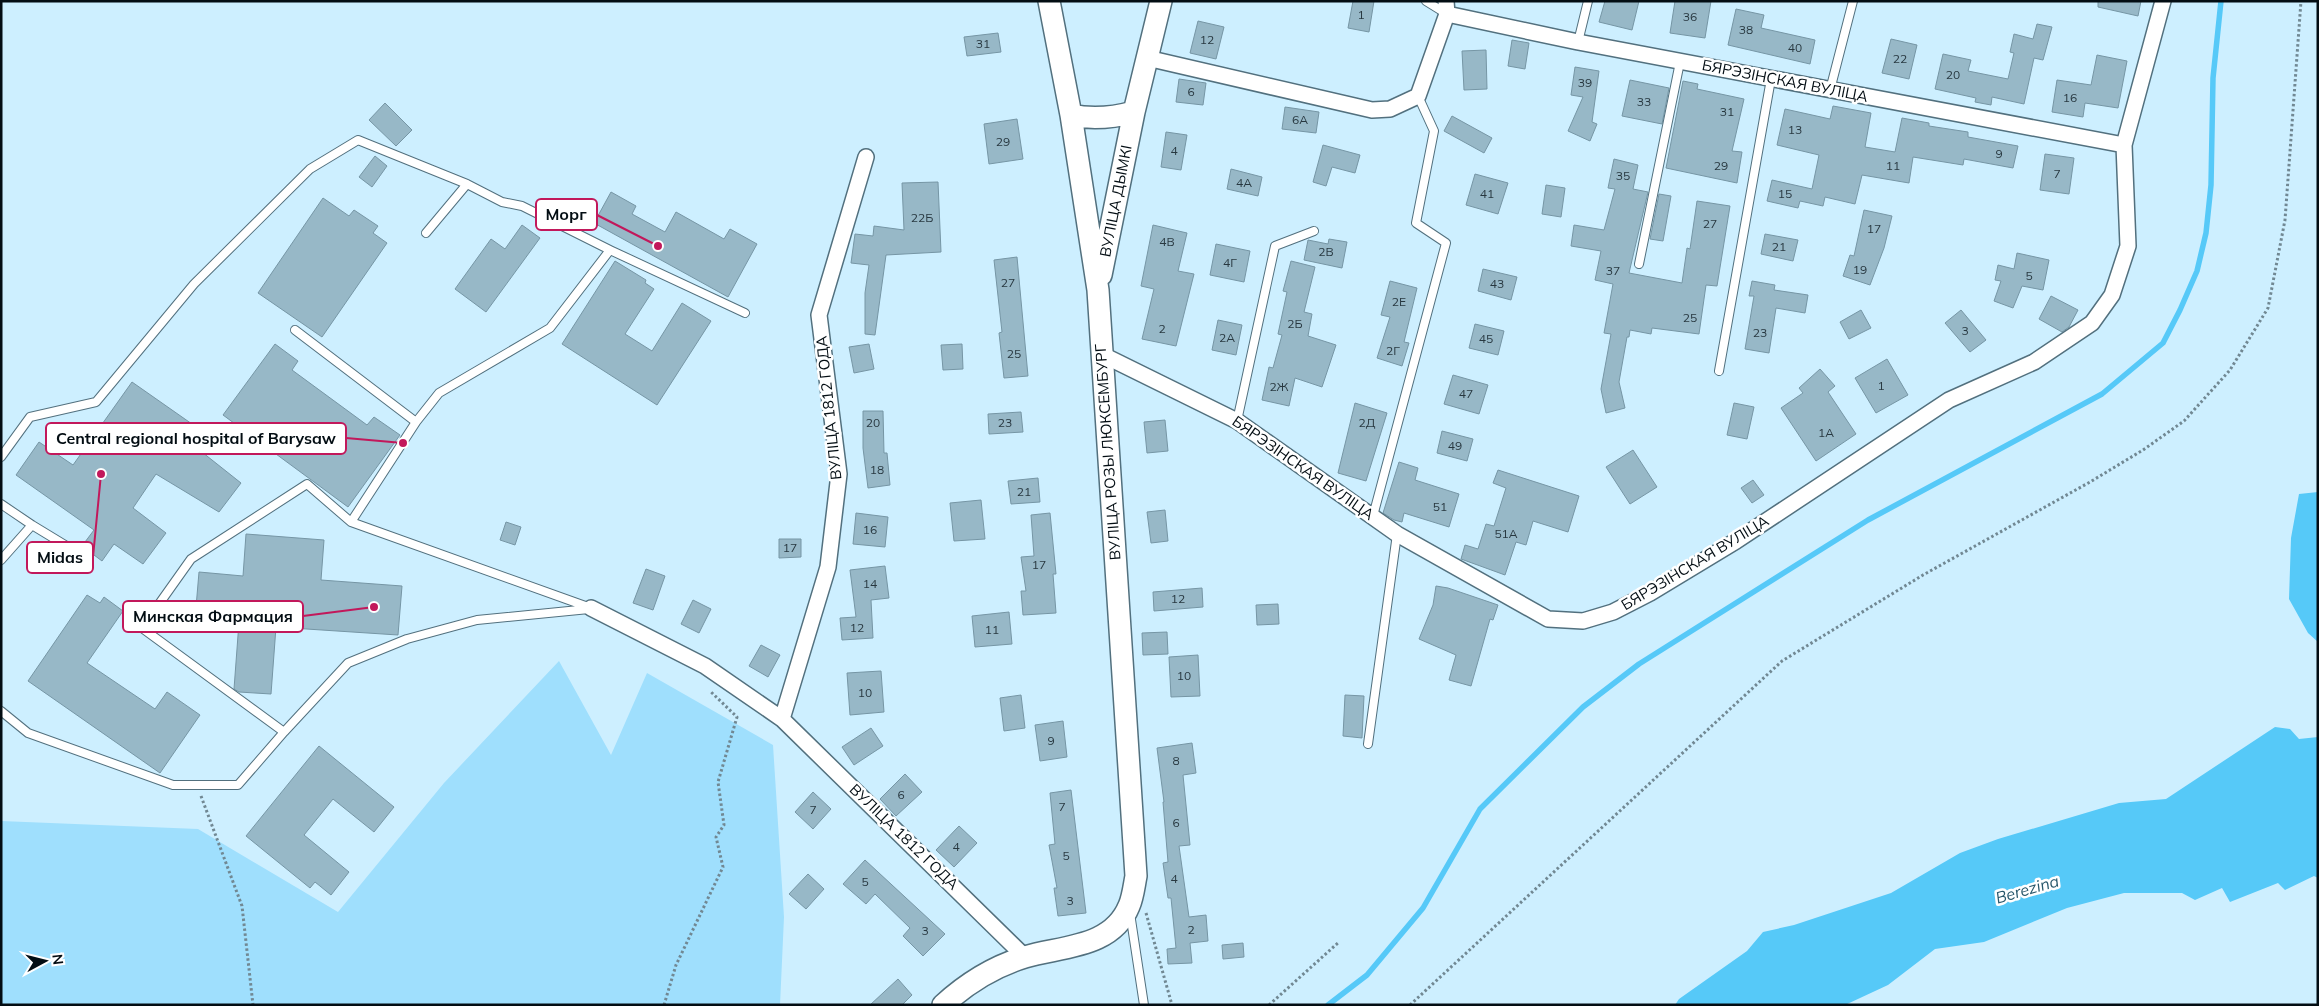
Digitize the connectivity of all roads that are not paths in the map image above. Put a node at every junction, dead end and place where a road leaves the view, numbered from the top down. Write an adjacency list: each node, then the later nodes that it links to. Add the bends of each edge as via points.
1 (1049, 1): 15 (main road, ВУЛІЦА РОЗЫ ЛЮКСЕМБУРГ)
2 (1161, 1): 9 (main road, ВУЛІЦА ДЫМКІ)
3 (1426, 1): 7 (lane)
4 (1588, 1): 8 (lane)
5 (1853, 1): 12 (lane)
6 (2162, 1): 16 (street, БЯРЭЗІНСКАЯ ВУЛІЦА)
7 (1446, 8): 8 (street, БЯРЭЗІНСКАЯ ВУЛІЦА); 13 (street)
8 (1578, 42): 10 (street, БЯРЭЗІНСКАЯ ВУЛІЦА)
9 (1147, 58): 13 (street, via 1372,110 1390,109); 14 (main road, ВУЛІЦА ДЫМКІ)
10 (1680, 62): 11 (street, БЯРЭЗІНСКАЯ ВУЛІЦА); 22 (lane)
11 (1771, 79): 12 (street, БЯРЭЗІНСКАЯ ВУЛІЦА); 27 (lane)
12 (1830, 90): 16 (street, БЯРЭЗІНСКАЯ ВУЛІЦА)
13 (1418, 96): 32 (lane, via 1434,131 1416,224 1446,243)
14 (1134, 112): 15 (main road, via 1103,119); 23 (main road, ВУЛІЦА ДЫМКІ)
15 (1071, 115): 23 (main road, ВУЛІЦА РОЗЫ ЛЮКСЕМБУРГ)
16 (2124, 145): 35 (street, БЯРЭЗІНСКАЯ ВУЛІЦА, via 2128,246 2112,295 2092,323 2034,362 1949,400 1736,541 1643,597 1613,612 1583,621 1548,619)
17 (866, 157): 40 (street, ВУЛІЦА 1812 ГОДА, via 819,315 839,474 828,567)
18 (468, 184): 20 (lane); 21 (lane, via 502,202 522,206); 30 (lane, via 358,140 310,169 194,284 96,402 30,417)
19 (1314, 231): 28 (lane, via 1275,246)
20 (426, 233)
21 (610, 250): 24 (lane); 29 (lane, via 550,328 439,393)
22 (1639, 264)
23 (1098, 290): 26 (main road, ВУЛІЦА РОЗЫ ЛЮКСЕМБУРГ)
24 (745, 313)
25 (295, 330): 29 (lane)
26 (1101, 354): 28 (street, БЯРЭЗІНСКАЯ ВУЛІЦА); 43 (main road, ВУЛІЦА РОЗЫ ЛЮКСЕМБУРГ, via 1136,876)
27 (1719, 372)
28 (1236, 421): 32 (street, БЯРЭЗІНСКАЯ ВУЛІЦА)
29 (416, 422): 33 (lane)
30 (1, 457)
31 (1, 504): 34 (lane)
32 (1373, 516): 35 (street, БЯРЭЗІНСКАЯ ВУЛІЦА)
33 (351, 522): 38 (lane); 41 (lane, via 307,484 191,559 142,628)
34 (32, 525): 36 (lane); 37 (lane)
35 (1397, 534): 42 (lane)
36 (83, 556)
37 (1, 560)
38 (591, 608): 40 (street, ВУЛІЦА 1812 ГОДА, via 706,666); 41 (lane, via 477,620 407,639 348,663)
39 (1, 712): 41 (lane, via 28,733 173,785 238,784)
40 (782, 719): 44 (street, ВУЛІЦА 1812 ГОДА)
41 (284, 732)
42 (1368, 744)
43 (1129, 906): 44 (main road, via 1116,926 1099,938); 46 (lane)
44 (1025, 957): 45 (main road, via 990,971)
45 (943, 1005)
46 (1144, 1005)

